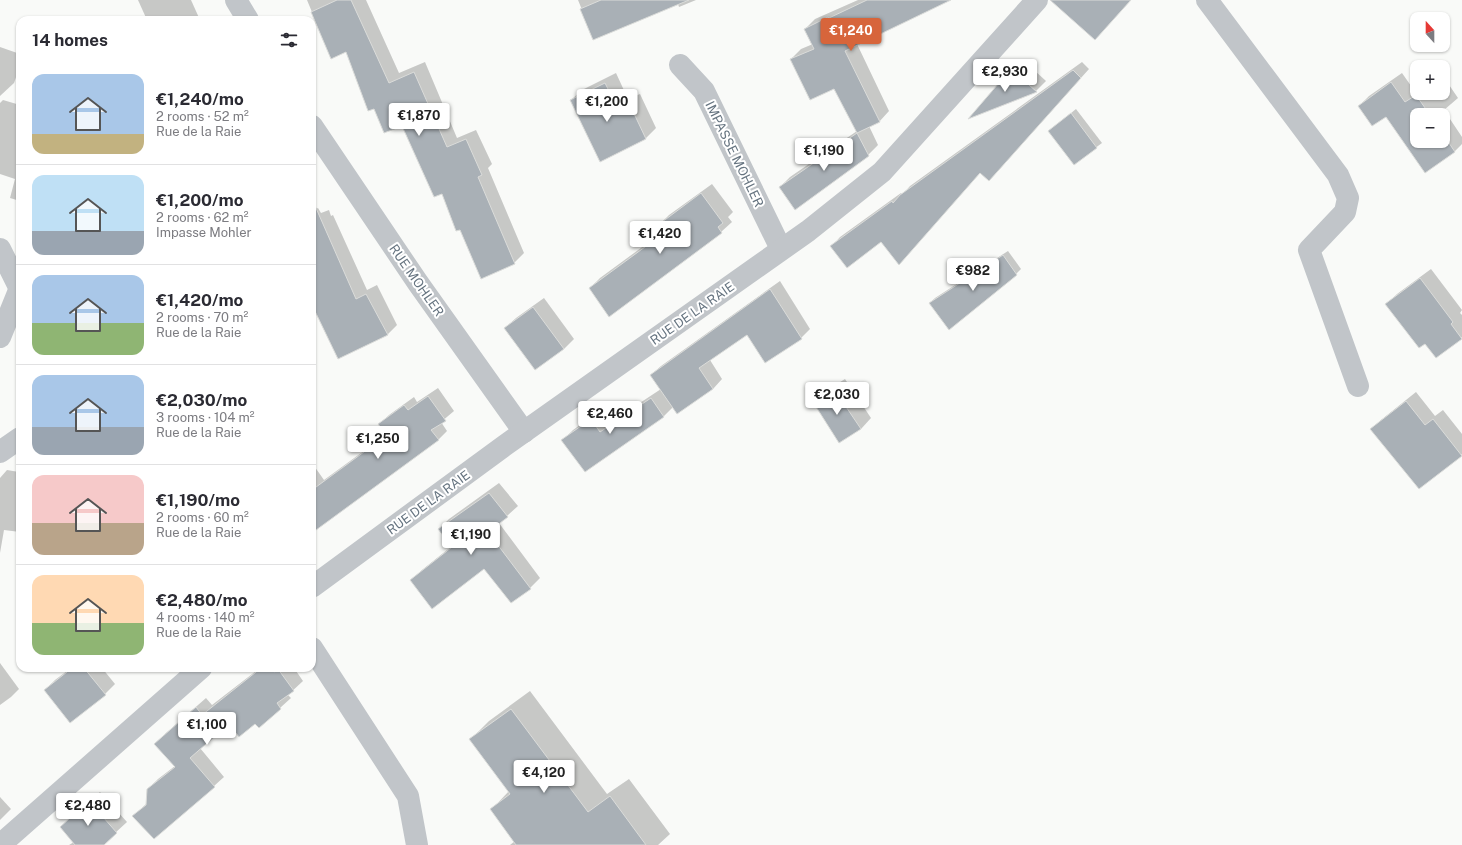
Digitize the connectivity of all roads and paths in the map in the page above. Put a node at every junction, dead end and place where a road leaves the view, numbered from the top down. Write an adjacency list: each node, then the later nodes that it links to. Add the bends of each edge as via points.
1 (236, 0): 4 (street)
2 (1037, 0): 8 (street, RUE DE LA RAIE, via 882,172 808,231)
3 (1207, 0): 12 (street, via 1338,174 1348,198 1344,212 1309,250)
4 (246, 16)
5 (680, 65): 8 (street, IMPASSE MOHLER, via 704,91)
6 (316, 132): 13 (street, RUE MOHLER)
7 (0, 249): 9 (street)
8 (781, 249): 13 (street, RUE DE LA RAIE)
9 (16, 281)
10 (16, 298): 11 (street)
11 (0, 336)
12 (1358, 386)
13 (524, 432): 16 (street, RUE DE LA RAIE)
14 (16, 441): 15 (street)
15 (0, 452)
16 (316, 584)
17 (316, 654): 20 (street, via 408,796)
18 (196, 672): 19 (street)
19 (0, 845)
20 (417, 845)

